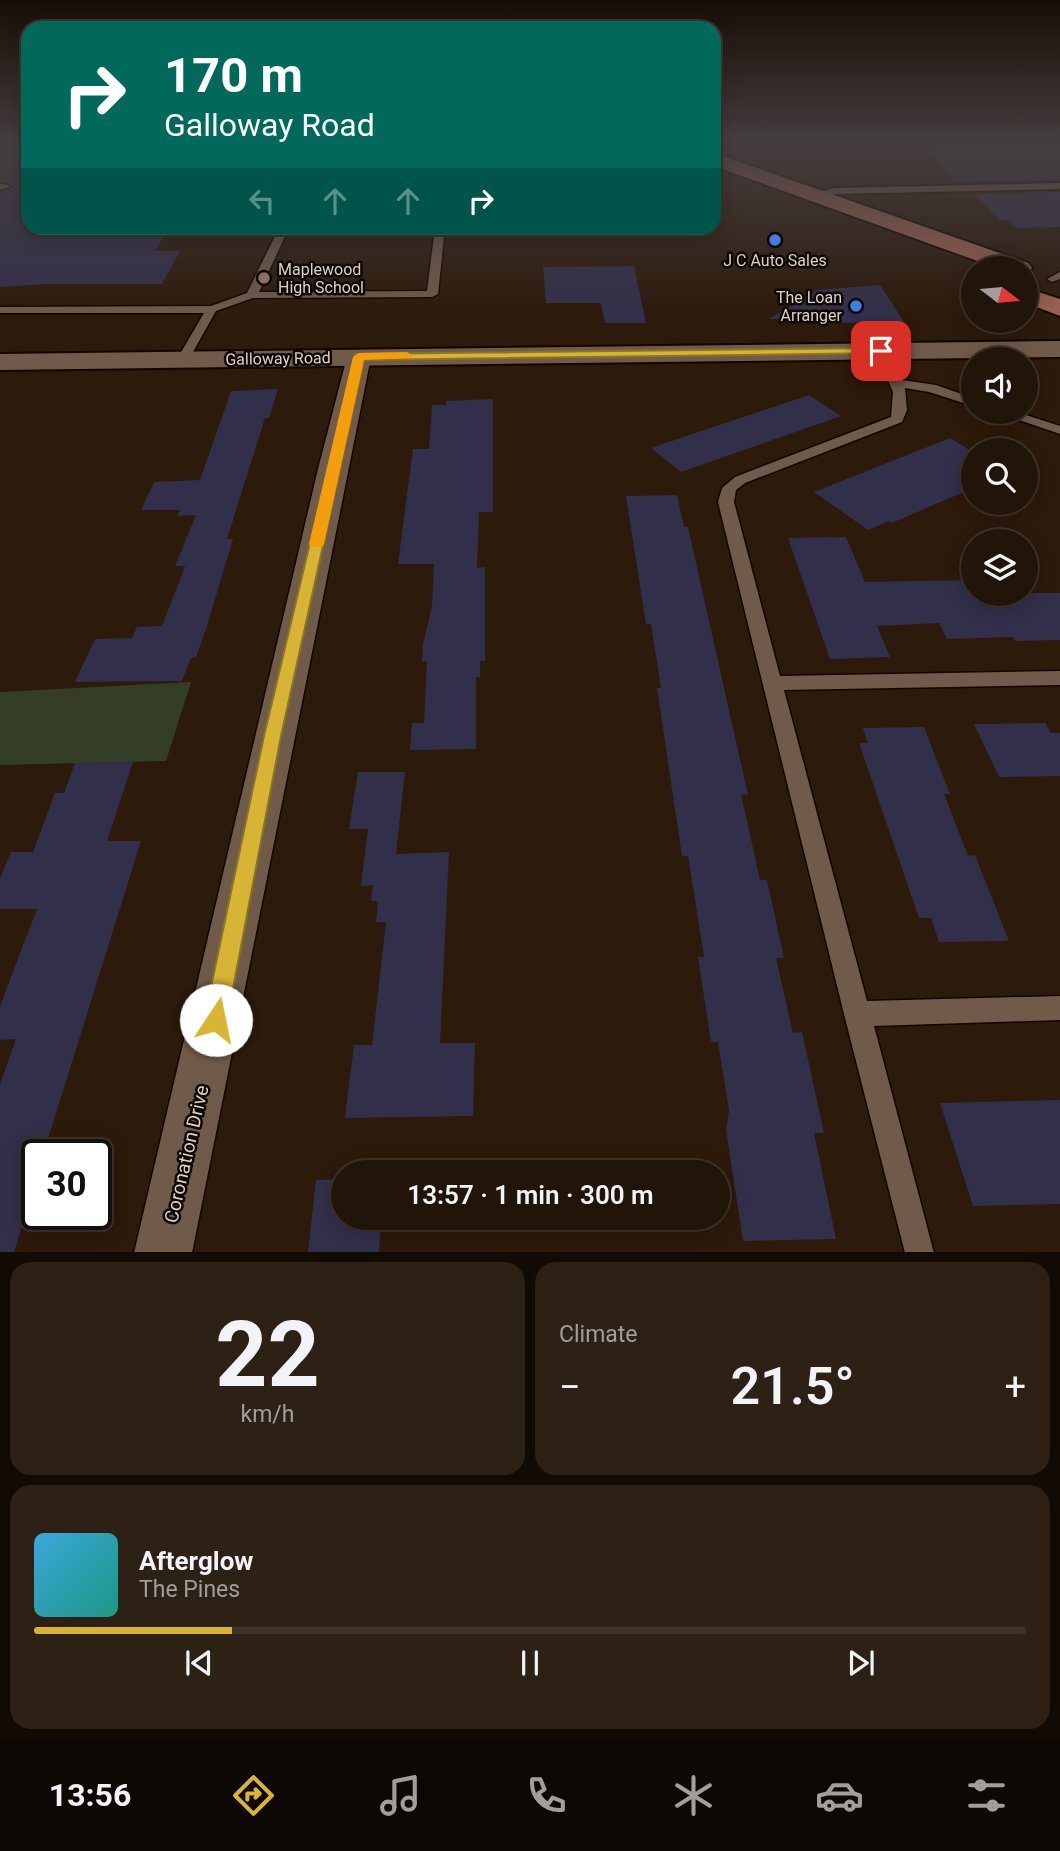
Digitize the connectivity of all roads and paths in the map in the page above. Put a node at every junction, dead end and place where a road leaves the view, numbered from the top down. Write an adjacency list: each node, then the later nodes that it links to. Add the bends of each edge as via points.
1 (769, 201): 3 (main road)
2 (831, 201): 6 (main road)
3 (814, 218)
4 (281, 235): 10 (lane)
5 (439, 235): 10 (lane, via 432,294)
6 (986, 256)
7 (927, 259): 8 (main road)
8 (961, 272)
9 (1050, 290): 13 (main road)
10 (251, 295): 11 (lane)
11 (212, 309): 12 (lane); 17 (lane)
12 (0, 310)
13 (1060, 322)
14 (1060, 349): 15 (street, Galloway Road)
15 (881, 351): 16 (street, Galloway Road); 19 (lane)
16 (359, 357): 17 (street, Galloway Road); 27 (street, Coronation Drive, via 272,736 205,1072)
17 (183, 359): 18 (street, Galloway Road)
18 (0, 362)
19 (896, 383): 20 (lane); 24 (lane, via 902,402 894,421 743,479 727,492)
20 (961, 398)
21 (1038, 423): 22 (lane)
22 (1060, 430)
23 (1060, 678): 24 (lane)
24 (773, 684): 26 (lane)
25 (1060, 1008): 26 (lane)
26 (856, 1014): 28 (lane)
27 (163, 1252)
28 (920, 1252)

